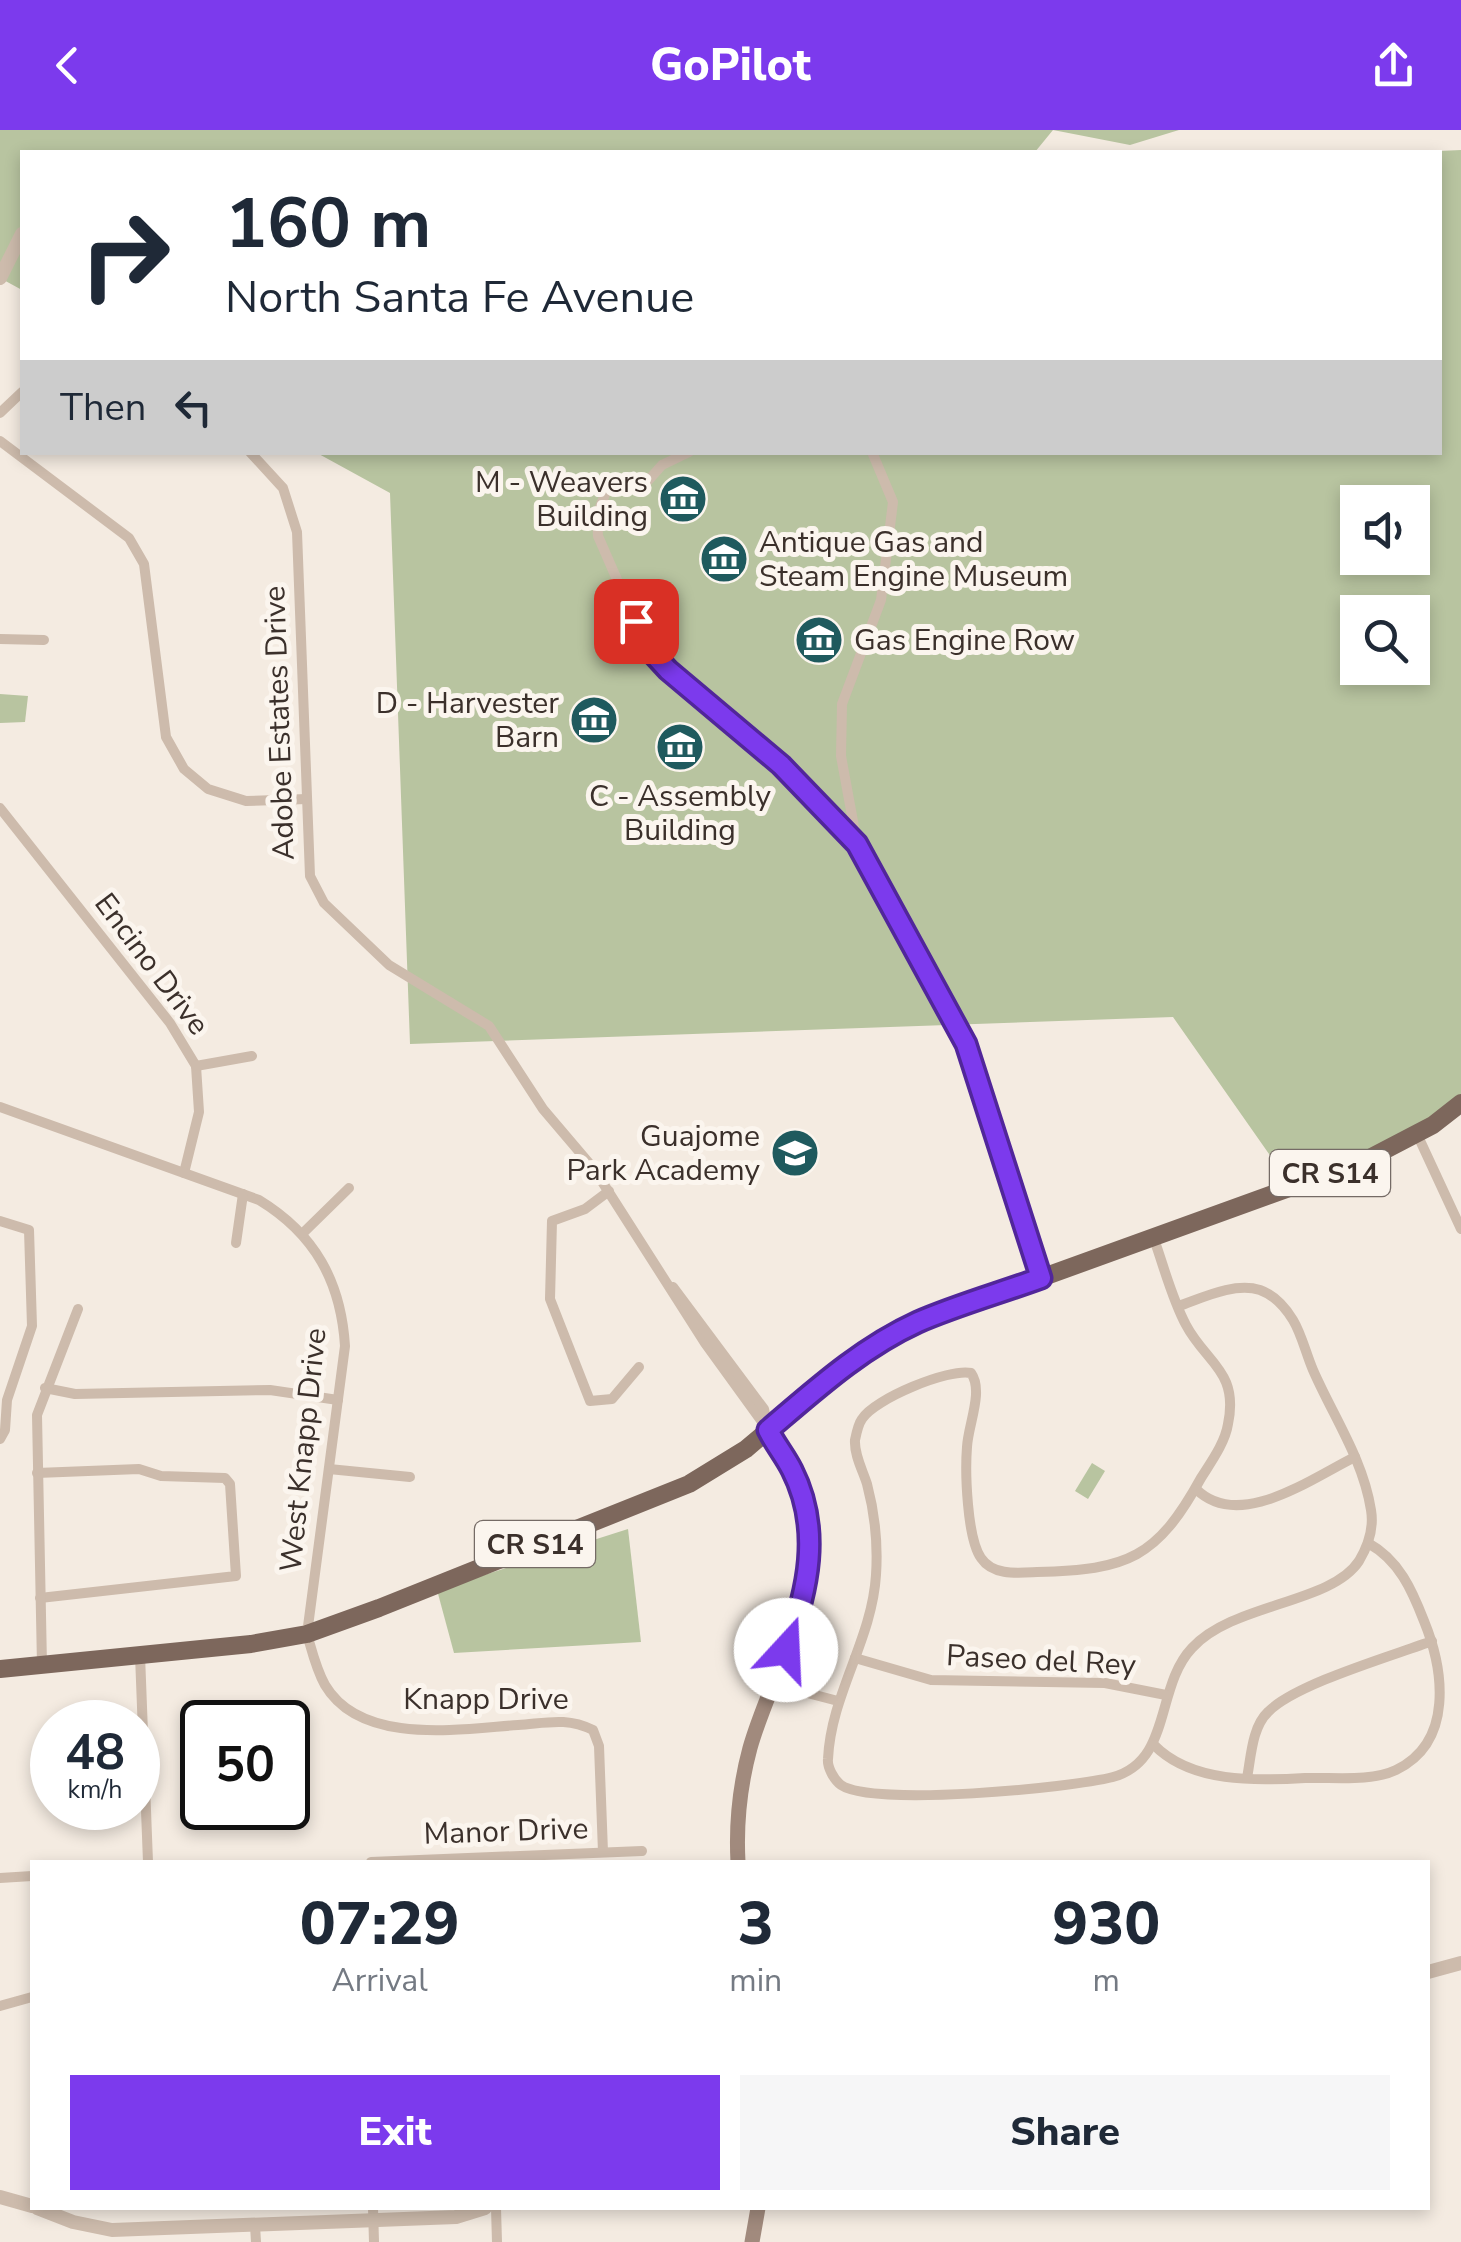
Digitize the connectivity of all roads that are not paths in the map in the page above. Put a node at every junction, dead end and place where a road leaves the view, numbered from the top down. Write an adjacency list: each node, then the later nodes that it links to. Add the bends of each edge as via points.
1 (20, 238): 3 (street)
2 (20, 257): 4 (street)
3 (0, 278)
4 (0, 292)
5 (20, 394): 6 (street)
6 (0, 413)
7 (0, 441): 13 (street, via 129,538 144,564 166,737 184,769 208,789 246,801)
8 (253, 455): 13 (street, Adobe Estates Drive, via 283,488 296,532)
9 (682, 455): 15 (street, via 662,464 646,483 607,489 597,515 598,536 646,646 781,765)
10 (873, 455): 15 (street, via 893,502 882,600 842,704 841,756)
11 (0, 639): 12 (street)
12 (44, 640)
13 (307, 799): 23 (street, Adobe Estates Drive, via 310,876 324,903 388,965 489,1026 543,1109)
14 (0, 808): 17 (street, Encino Drive, via 170,1023)
15 (857, 844): 30 (street, via 966,1044)
16 (252, 1056): 17 (street)
17 (196, 1066): 21 (street, Encino Drive, via 198,1112)
18 (1461, 1103): 20 (main road, CR S14)
19 (0, 1107): 21 (street, West Knapp Drive)
20 (1418, 1134): 26 (street); 28 (main road, CR S14, via 1364,1161)
21 (184, 1172): 24 (street, West Knapp Drive)
22 (349, 1188): 27 (street)
23 (609, 1191): 33 (street, via 552,1221 550,1299 590,1401 612,1399); 36 (street, Adobe Estates Drive, via 668,1284 759,1402)
24 (243, 1194): 27 (street, West Knapp Drive, via 280,1212); 29 (street)
25 (0, 1221): 37 (street, via 29,1230 32,1313)
26 (1461, 1229)
27 (303, 1233): 35 (street, West Knapp Drive, via 343,1310)
28 (1154, 1239): 30 (main road, CR S14); 31 (street)
29 (236, 1243)
30 (1041, 1278): 36 (main road, CR S14, via 886,1338)
31 (1179, 1306): 38 (street, via 1225,1290 1248,1289 1279,1301 1295,1322); 42 (street, via 1190,1332 1220,1365 1230,1400 1228,1425)
32 (78, 1309): 34 (street)
33 (639, 1366)
34 (45, 1388): 35 (street, via 75,1394 270,1390); 40 (street, via 37,1415)
35 (338, 1400): 39 (street, West Knapp Drive)
36 (768, 1430): 45 (main road, CR S14, via 689,1484); 51 (main road, via 792,1470 810,1543 806,1594)
37 (0, 1439)
38 (1355, 1457): 42 (street, via 1258,1504 1234,1506 1205,1498); 43 (street, via 1371,1511)
39 (329, 1469): 41 (street); 45 (street, West Knapp Drive)
40 (38, 1473): 44 (street); 44 (street, via 140,1469 226,1478 236,1576)
41 (410, 1477)
42 (1196, 1488): 48 (street, via 1170,1530 1123,1562 1006,1573 982,1560 972,1540 971,1373 954,1371 875,1405 855,1440 876,1532 876,1578)
43 (1368, 1543): 46 (street, via 1408,1581); 52 (street, via 1357,1564 1334,1583 1232,1619 1206,1635 1171,1678)
44 (40, 1598): 49 (street)
45 (307, 1634): 47 (main road, CR S14); 57 (street, Knapp Drive, via 326,1688 362,1717 441,1730 572,1720 592,1730 599,1746)
46 (1432, 1641): 55 (street, via 1277,1705 1257,1728); 55 (street, via 1438,1721 1404,1764 1376,1776)
47 (140, 1655): 49 (main road, CR S14); 58 (street)
48 (855, 1658): 52 (street, Paseo del Rey, via 930,1680 1106,1683); 53 (street)
49 (42, 1665): 50 (main road, CR S14)
50 (0, 1669)
51 (773, 1684): 53 (street); 60 (main road, via 744,1774)
52 (1166, 1695): 54 (street)
53 (838, 1701): 54 (street, via 827,1764 838,1784 861,1792 913,1797 1112,1777 1146,1759)
54 (1154, 1745): 55 (street, via 1188,1768)
55 (1247, 1778)
56 (642, 1851): 57 (street, Manor Drive)
57 (603, 1852): 59 (street, Manor Drive)
58 (148, 1860)
59 (417, 1860)
60 (738, 1860)
61 (30, 1876): 62 (street)
62 (0, 1878)
63 (1461, 1963): 64 (street)
64 (1430, 1971)
65 (30, 1998): 66 (street)
66 (0, 2006)
67 (0, 2197): 68 (street)
68 (30, 2205)
69 (46, 2210): 75 (street)
70 (479, 2210): 73 (street, via 456,2217)
71 (496, 2210): 78 (street)
72 (758, 2210): 79 (main road)
73 (373, 2214): 74 (street); 77 (street)
74 (255, 2225): 75 (street); 76 (street)
75 (143, 2236)
76 (256, 2242)
77 (374, 2242)
78 (497, 2242)
79 (752, 2242)

